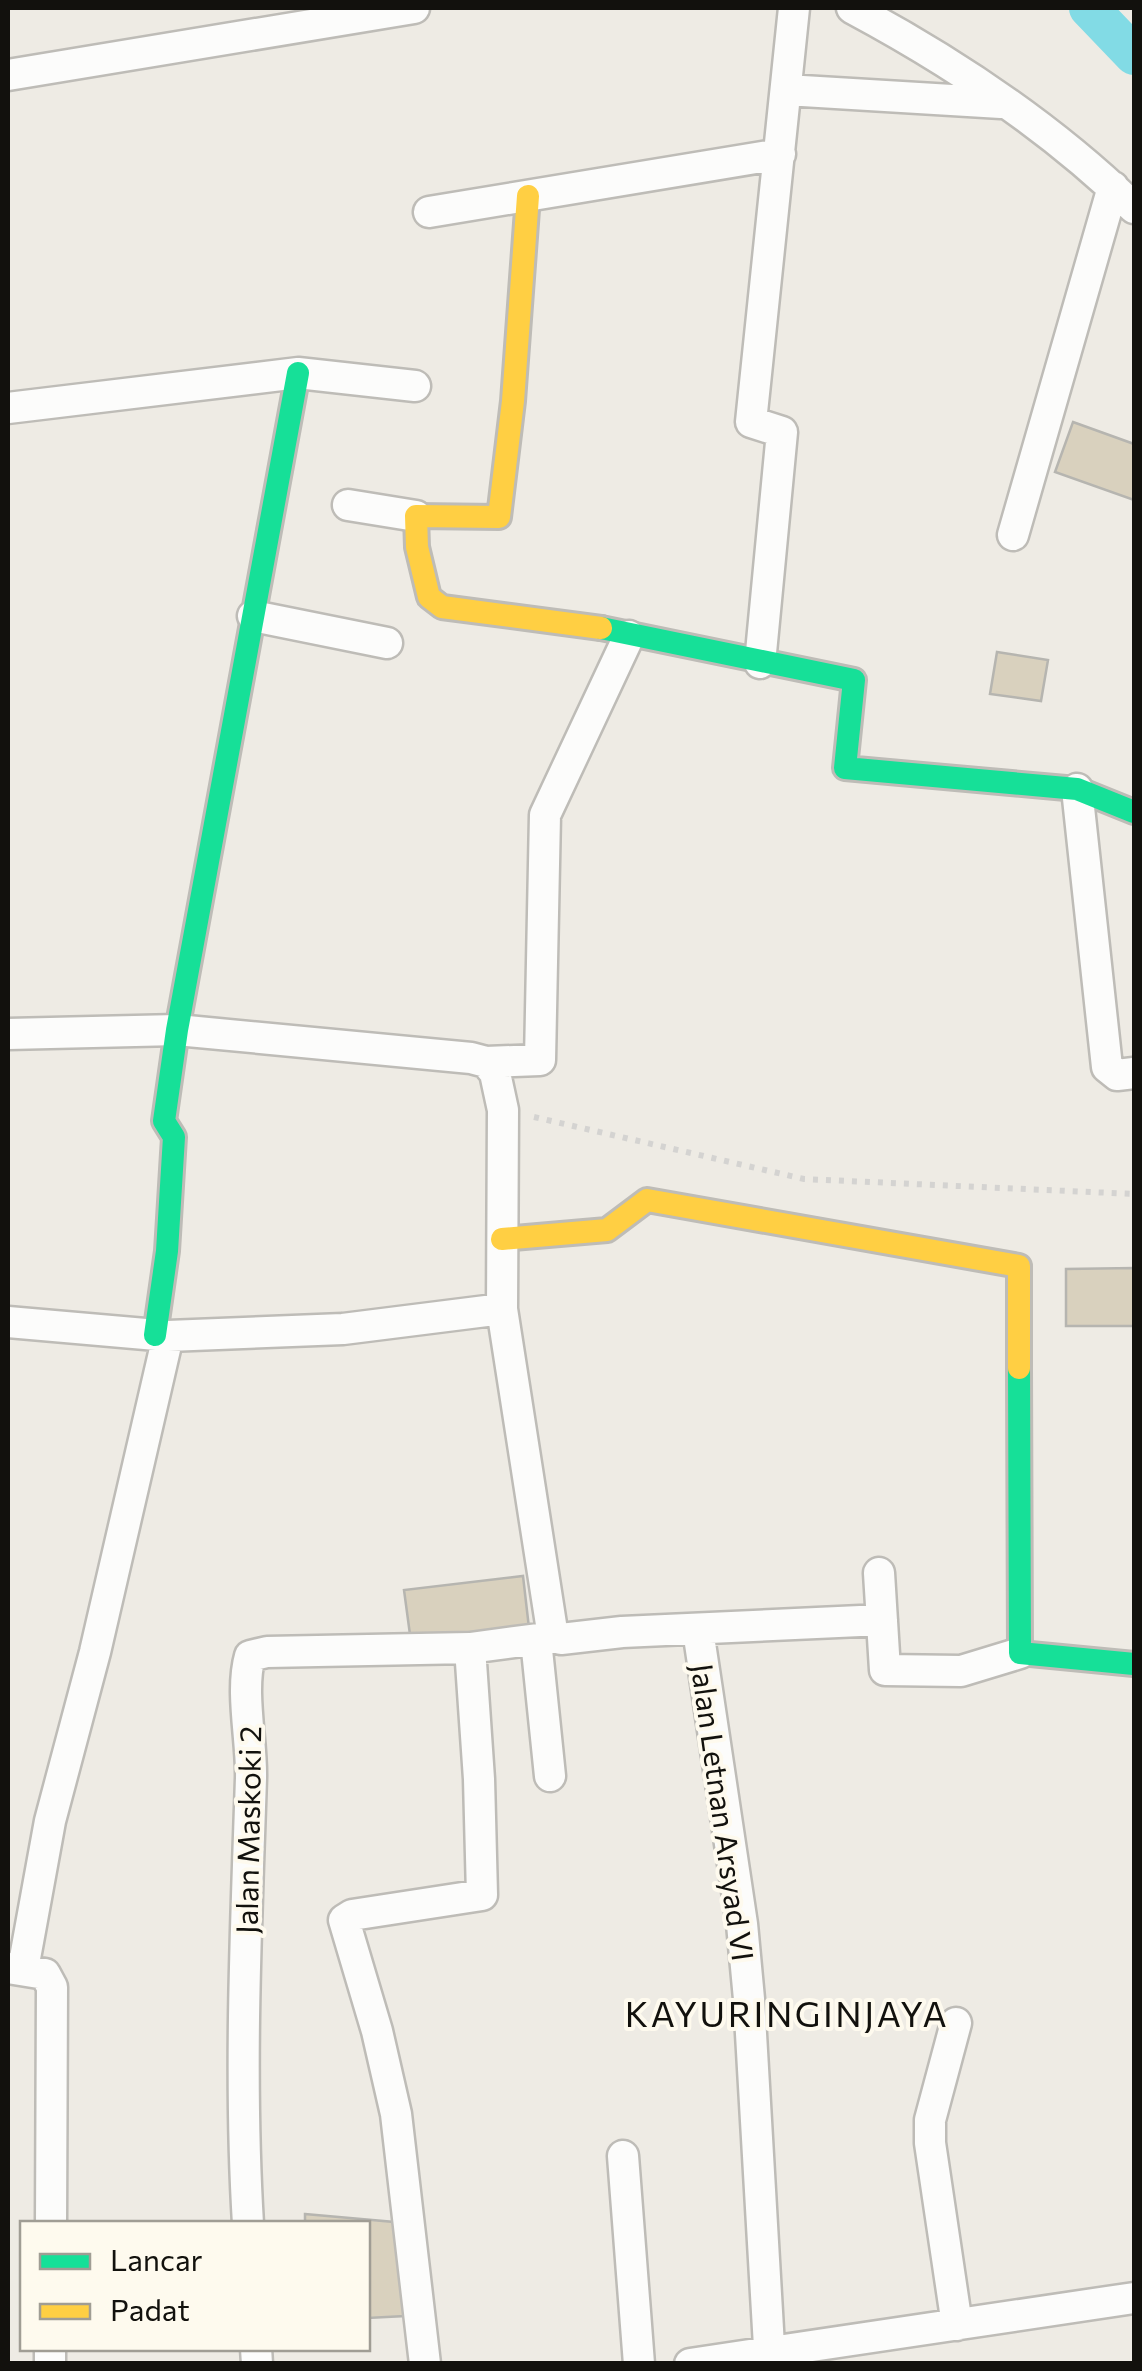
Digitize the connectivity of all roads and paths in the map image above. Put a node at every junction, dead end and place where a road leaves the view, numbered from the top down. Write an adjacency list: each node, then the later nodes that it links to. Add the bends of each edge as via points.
1 (414, 8): 4 (street)
2 (794, 8): 5 (street)
3 (852, 8): 6 (street)
4 (8, 75)
5 (786, 90): 6 (street); 7 (street)
6 (1004, 103): 9 (street)
7 (780, 154): 8 (street); 20 (street, via 751,422 782,432)
8 (528, 196): 10 (street); 15 (street, via 498,517)
9 (1124, 197): 16 (street)
10 (429, 212)
11 (298, 373): 12 (street); 13 (street); 17 (street)
12 (416, 386)
13 (8, 408)
14 (348, 506): 15 (street)
15 (416, 516): 18 (street, via 416,548 429,597 438,605 568,620)
16 (1013, 535)
17 (253, 616): 19 (street); 23 (street)
18 (628, 636): 20 (street); 25 (street, via 545,814 540,1060)
19 (387, 642)
20 (760, 663): 21 (street, via 854,680 844,768)
21 (1076, 789): 22 (street); 26 (street, via 1107,1067)
22 (1134, 812)
23 (177, 1030): 24 (street); 25 (street); 32 (street, via 164,1121 174,1138)
24 (8, 1034)
25 (486, 1062): 27 (street, via 496,1072)
26 (1134, 1073)
27 (503, 1110): 28 (path, via 804,1179); 29 (street)
28 (1134, 1194)
29 (502, 1239): 30 (street); 38 (street, via 606,1230 647,1200 1019,1266)
30 (502, 1309): 32 (street, via 343,1329); 36 (street)
31 (8, 1322): 32 (street)
32 (161, 1335): 41 (street, via 95,1652)
33 (879, 1573): 34 (street)
34 (882, 1620): 35 (street); 38 (street, via 885,1670 961,1671)
35 (698, 1630): 36 (street); 49 (street, Jalan Letnan Arsyad VI, via 746,1962)
36 (544, 1638): 37 (street); 40 (street)
37 (470, 1648): 45 (street, Jalan Maskoki 2, via 250,1656 243,2143); 50 (street, via 482,1896 344,1920 396,2114)
38 (1020, 1654): 39 (street)
39 (1134, 1664)
40 (550, 1776)
41 (15, 1968): 44 (street, via 45,1974 52,1986)
42 (956, 2023): 47 (street, via 930,2120 930,2144)
43 (623, 2156): 51 (street)
44 (51, 2221)
45 (248, 2221)
46 (1134, 2298): 47 (street)
47 (957, 2324): 48 (street)
48 (882, 2350): 49 (street)
49 (769, 2358): 52 (street)
50 (425, 2364)
51 (638, 2364)
52 (690, 2364)

